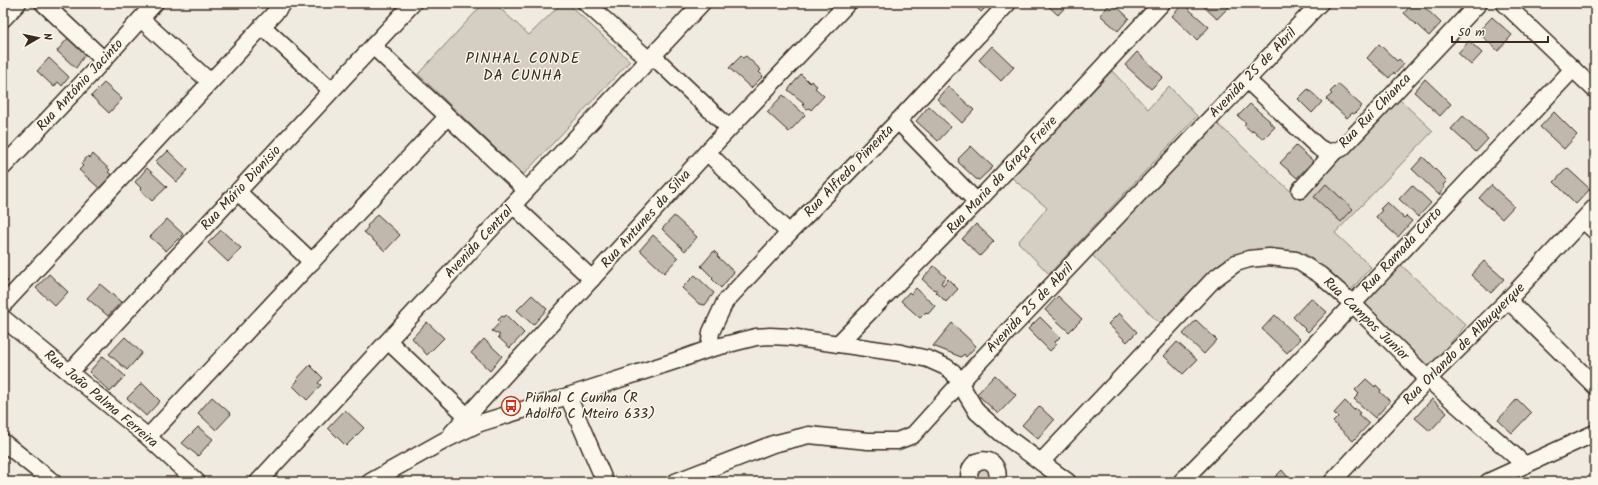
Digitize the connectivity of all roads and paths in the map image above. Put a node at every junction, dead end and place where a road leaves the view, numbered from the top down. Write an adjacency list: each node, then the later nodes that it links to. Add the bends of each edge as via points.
1 (18, 3): 14 (street)
2 (43, 3): 19 (street)
3 (155, 3): 15 (street, Rua António Jacinto)
4 (284, 3): 16 (street)
5 (413, 3): 17 (street, Rua Mário Dionisio)
6 (586, 3): 18 (street)
7 (702, 3): 18 (street, Avenida Central)
8 (848, 3): 27 (street, Rua Antunes da Silva)
9 (1008, 3): 26 (street, Rua Alfredo Pimenta)
10 (1162, 3): 34 (street, Rua Maria da Graça Freire)
11 (1320, 3): 21 (street, Avenida 25 de Abril)
12 (1479, 3): 29 (street, Rua Rui Chianca, via 1342,148)
13 (1504, 3): 20 (street)
14 (3, 19)
15 (140, 19): 19 (street, Rua António Jacinto); 22 (street)
16 (262, 26): 22 (street); 23 (street)
17 (373, 46): 23 (street, Rua Mário Dionisio); 25 (street)
18 (651, 58): 27 (street); 31 (street, Avenida Central)
19 (104, 60): 30 (street, Rua António Jacinto)
20 (1573, 69): 24 (street); 43 (street, Rua Ramada Curto)
21 (1247, 80): 29 (street, Rua Rui Chianca, via 1318,147 1325,152); 51 (street, Avenida 25 de Abril)
22 (210, 82): 44 (street)
23 (331, 90): 33 (street, Rua Mário Dionisio)
24 (1595, 90)
25 (447, 116): 31 (street); 40 (street)
26 (898, 122): 34 (street); 39 (street, Rua Alfredo Pimenta)
27 (729, 128): 28 (street, Rua Antunes da Silva)
28 (707, 152): 39 (street); 41 (street, Rua Antunes da Silva)
29 (1334, 152): 32 (street)
30 (3, 167)
31 (526, 190): 35 (street, Avenida Central)
32 (1300, 190)
33 (238, 192): 40 (street); 49 (street, Rua Mário Dionisio)
34 (977, 202): 47 (street, Rua Maria da Graça Freire)
35 (513, 205): 41 (street); 46 (street, Avenida Central)
36 (1595, 207): 37 (street, Rua Orlando de Albuquerque)
37 (1583, 220): 38 (street); 42 (street, Rua Orlando de Albuquerque)
38 (1595, 231)
39 (789, 233): 48 (street, Rua Alfredo Pimenta, via 725,302 712,332)
40 (312, 262): 56 (street)
41 (592, 278): 54 (street, Rua Antunes da Silva)
42 (1508, 300): 50 (street, Rua Orlando de Albuquerque); 52 (street)
43 (1352, 303): 50 (street, Rua Campos Junior); 59 (street, Rua Campos Junior, via 1320,275 1296,260 1268,257 1236,263 1214,279); 70 (street, Rua Ramada Curto, via 1287,374)
44 (3, 305)
45 (3, 318): 49 (street, Rua João Palma Ferreira)
46 (388, 341): 54 (street); 63 (street, Avenida Central)
47 (838, 344): 48 (street, via 770,336); 51 (street, via 928,359 953,372)
48 (709, 349): 53 (street)
49 (70, 372): 56 (street, Rua João Palma Ferreira)
50 (1428, 379): 60 (street, Rua Campos Junior); 71 (street, Rua Orlando de Albuquerque)
51 (960, 384): 59 (street, via 977,412); 66 (street, Avenida 25 de Abril, via 913,435 905,439 868,442 809,435 773,444)
52 (1595, 386)
53 (568, 396): 57 (street, via 480,423); 65 (street)
54 (467, 416): 57 (street, Rua Antunes da Silva)
55 (1595, 432): 60 (street)
56 (148, 437): 62 (street, Rua João Palma Ferreira)
57 (447, 439): 64 (street)
58 (3, 442): 61 (street)
59 (1041, 462): 69 (street)
60 (1525, 466): 72 (street)
61 (53, 482)
62 (197, 482)
63 (258, 482)
64 (370, 482)
65 (605, 482)
66 (675, 482)
67 (970, 482): 68 (street, via 970,469 982,460 995,465 998,471)
68 (997, 482)
69 (1068, 482)
70 (1181, 482)
71 (1332, 482)
72 (1488, 482)

